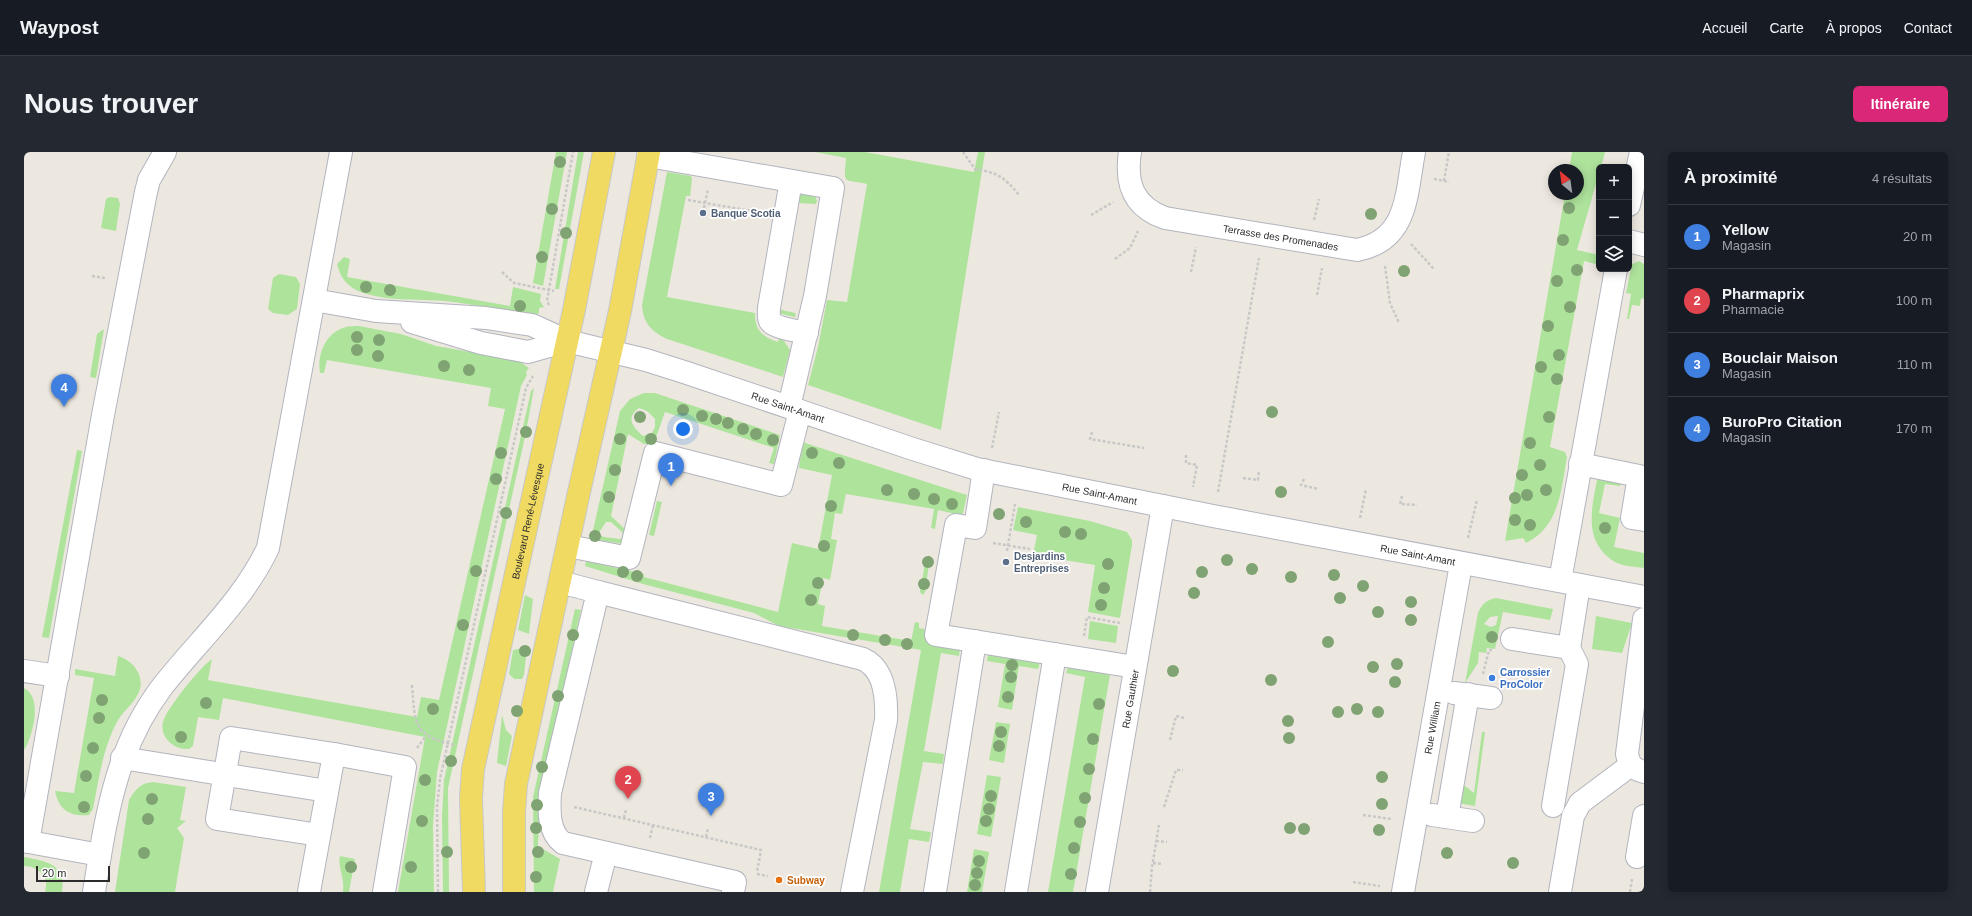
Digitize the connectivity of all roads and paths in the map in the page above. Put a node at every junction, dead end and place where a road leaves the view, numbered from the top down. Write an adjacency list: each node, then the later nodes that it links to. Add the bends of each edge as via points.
1 (165, 152): 84 (street, via 146,192 103,415)
2 (341, 152): 34 (street)
3 (573, 152): 31 (path)
4 (604, 152): 38 (main road, Boulevard René-Lévesque)
5 (963, 152): 13 (path, via 975,169 990,172 1006,180)
6 (1130, 152): 18 (street, Terrasse des Promenades, via 1128,174 1131,186 1135,196)
7 (1414, 152): 20 (street, via 1403,211)
8 (1449, 152): 12 (path)
9 (1641, 152): 16 (street)
10 (649, 154): 11 (street); 39 (main road)
11 (791, 181): 37 (street, via 769,316 770,322 776,326); 37 (street, via 833,188)
12 (1444, 181)
13 (1019, 195)
14 (688, 200): 15 (path)
15 (705, 203): 17 (path); 19 (path)
16 (1634, 203)
17 (704, 208)
18 (1147, 209): 23 (street, Terrasse des Promenades, via 1165,218); 25 (path, via 1130,248)
19 (768, 214)
20 (1388, 235): 23 (street, Terrasse des Promenades, via 1366,248 1357,250); 26 (path); 36 (path, via 1390,303)
21 (1632, 242): 22 (street)
22 (1644, 244)
23 (1326, 246): 33 (path)
24 (1260, 255): 56 (path)
25 (1115, 259)
26 (1434, 269)
27 (502, 272): 31 (path, via 514,283)
28 (1615, 272): 47 (street)
29 (92, 276): 30 (path)
30 (111, 279)
31 (548, 290): 32 (path); 35 (path)
32 (560, 293)
33 (1317, 295)
34 (314, 300): 38 (street, via 376,311 482,343 528,352); 94 (street, via 268,548 241,592 161,688 138,725)
35 (549, 306)
36 (1398, 323)
37 (807, 333): 41 (street)
38 (567, 341): 39 (street, Rue Saint-Amant); 128 (main road, Boulevard René-Lévesque, via 473,769 471,798)
39 (611, 352): 41 (street, Rue Saint-Amant, via 684,372); 65 (main road)
40 (533, 376): 91 (path, via 526,388)
41 (794, 409): 48 (street, Rue Saint-Amant); 65 (street, via 781,485 655,453 629,558)
42 (999, 412): 44 (path)
43 (1092, 432): 45 (path, via 1090,439)
44 (992, 448)
45 (1144, 448)
46 (1186, 455): 53 (path, via 1186,463 1197,465)
47 (1580, 464): 50 (street); 71 (street)
48 (984, 470): 61 (street, Rue Saint-Amant); 78 (street, via 974,528 956,525 936,635)
49 (1259, 470): 51 (path, via 1258,480)
50 (1642, 476): 63 (street, via 1632,518)
51 (1243, 478)
52 (1304, 479): 54 (path, via 1301,485)
53 (1193, 487)
54 (1318, 489)
55 (1366, 489): 62 (path)
56 (1218, 492)
57 (1402, 496): 60 (path, via 1400,504)
58 (1477, 500): 64 (path)
59 (1015, 504): 66 (path)
60 (1417, 505)
61 (1163, 506): 69 (street, Rue Saint-Amant); 82 (street, Rue Gauthier)
62 (1360, 518)
63 (1644, 520)
64 (1468, 538)
65 (568, 546): 70 (main road)
66 (1008, 546): 67 (path); 68 (path)
67 (1030, 549)
68 (1007, 551)
69 (1461, 564): 71 (street, Rue Saint-Amant); 87 (street, Rue William)
70 (560, 582): 72 (street); 129 (main road, via 516,784)
71 (1570, 583): 73 (street, Rue Saint-Amant); 79 (street)
72 (598, 592): 116 (street, via 550,793 549,812 551,825 558,840); 132 (street, via 871,662 884,688 886,720)
73 (1644, 597)
74 (1644, 619): 95 (street, via 1627,754)
75 (1122, 623): 76 (path, via 1087,617)
76 (1084, 636)
77 (1512, 639): 79 (street)
78 (975, 641): 81 (street); 133 (street)
79 (1569, 648): 100 (street, via 1577,664)
80 (1494, 651): 86 (path, via 1489,650 1483,674)
81 (1055, 654): 82 (street); 134 (street)
82 (1135, 667): 135 (street, Rue Gauthier)
83 (24, 671): 84 (street)
84 (58, 676): 98 (street)
85 (412, 685): 91 (path, via 414,718 418,725 426,736)
86 (1473, 687): 87 (street); 88 (street); 106 (street)
87 (1438, 691): 104 (street, Rue William)
88 (1491, 698)
89 (1184, 718): 90 (path, via 1176,716)
90 (1170, 740)
91 (448, 744): 92 (path); 127 (path, via 437,807)
92 (460, 746)
93 (334, 754): 97 (street, via 231,738); 99 (street); 126 (street, via 405,767)
94 (122, 758): 97 (street); 117 (street)
95 (1637, 769): 138 (street, via 1580,803 1573,816)
96 (1183, 770): 102 (path, via 1176,770)
97 (224, 774): 99 (street); 111 (street, via 217,819)
98 (32, 776): 114 (street)
99 (327, 791): 111 (street)
100 (1553, 806)
101 (575, 807): 107 (path)
102 (1164, 807)
103 (626, 809): 107 (path)
104 (1417, 812): 106 (street); 137 (street, Rue William)
105 (1644, 816): 118 (street)
106 (1447, 817): 108 (street)
107 (624, 818): 112 (path)
108 (1473, 821)
109 (1159, 825): 113 (path)
110 (708, 828): 112 (path)
111 (320, 835): 125 (street)
112 (706, 837): 121 (path, via 761,850)
113 (1156, 841): 115 (path); 119 (path)
114 (26, 842): 117 (street)
115 (1167, 842)
116 (606, 853): 130 (street); 131 (street, via 735,882)
117 (100, 856): 124 (street)
118 (1635, 857)
119 (1152, 863): 120 (path); 136 (path)
120 (1163, 864)
121 (756, 874): 122 (path); 123 (path)
122 (768, 876)
123 (755, 880)
124 (94, 892)
125 (309, 892)
126 (384, 892)
127 (438, 892)
128 (474, 892)
129 (514, 892)
130 (596, 892)
131 (733, 892)
132 (852, 892)
133 (935, 892)
134 (1016, 892)
135 (1097, 892)
136 (1150, 892)
137 (1403, 892)
138 (1560, 892)

